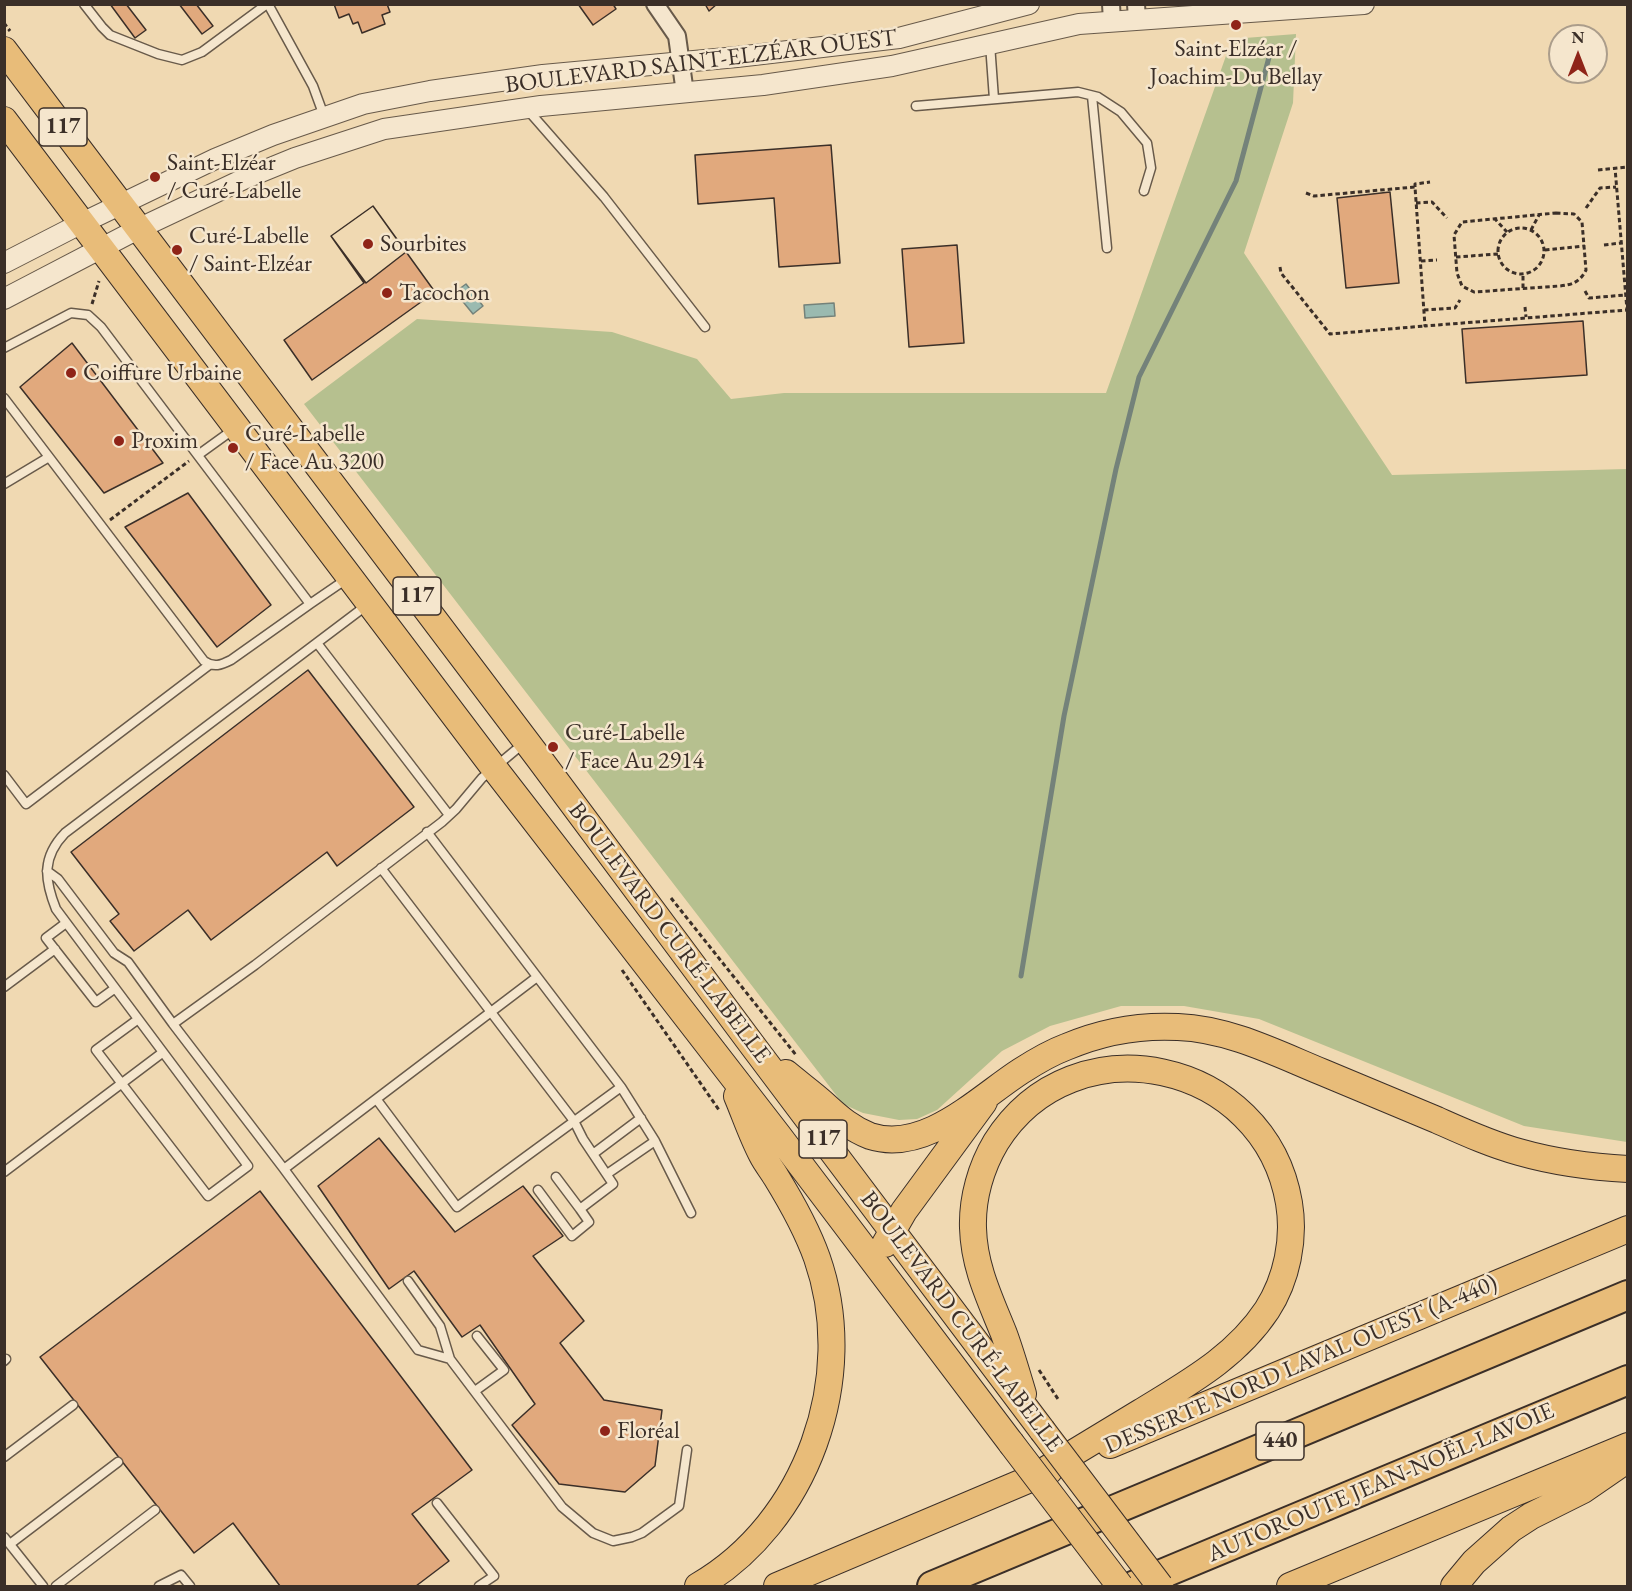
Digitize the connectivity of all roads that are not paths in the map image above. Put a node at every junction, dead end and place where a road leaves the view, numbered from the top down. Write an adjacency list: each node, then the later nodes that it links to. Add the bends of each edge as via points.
1 (84, 4): 2 (lane, via 110,35 182,60 202,52)
2 (268, 4): 16 (lane, via 313,86)
3 (655, 4): 10 (street, via 677,36)
4 (1029, 4): 10 (street, BOULEVARD SAINT-ELZÉAR OUEST, via 899,38)
5 (1364, 4): 6 (street, BOULEVARD SAINT-ELZÉAR OUEST)
6 (1136, 12): 7 (street, BOULEVARD SAINT-ELZÉAR OUEST)
7 (1111, 13): 8 (street, BOULEVARD SAINT-ELZÉAR OUEST)
8 (990, 44): 11 (street, BOULEVARD SAINT-ELZÉAR OUEST, via 892,66); 13 (lane)
9 (4, 50): 19 (main road, BOULEVARD CURÉ-LABELLE / 117)
10 (682, 63): 11 (street); 16 (street, BOULEVARD SAINT-ELZÉAR OUEST, via 474,84 392,97)
11 (685, 93): 15 (street, BOULEVARD SAINT-ELZÉAR OUEST)
12 (1092, 96): 13 (lane, via 1078,92); 18 (lane, via 1121,112 1147,143 1151,168); 23 (lane)
13 (993, 99): 14 (lane)
14 (916, 106)
15 (526, 108): 21 (street, BOULEVARD SAINT-ELZÉAR OUEST, via 361,135 256,174); 26 (lane, via 604,197)
16 (324, 116): 19 (street, BOULEVARD SAINT-ELZÉAR OUEST, via 247,145)
17 (4, 120): 20 (main road, BOULEVARD CURÉ-LABELLE / 117)
18 (1144, 191)
19 (121, 204): 20 (street, BOULEVARD SAINT-ELZÉAR OUEST); 21 (main road, BOULEVARD CURÉ-LABELLE / 117)
20 (82, 223): 22 (main road, BOULEVARD CURÉ-LABELLE / 117); 24 (street, BOULEVARD SAINT-ELZÉAR OUEST)
21 (140, 228): 22 (street, BOULEVARD SAINT-ELZÉAR OUEST); 38 (main road, BOULEVARD CURÉ-LABELLE / 117)
22 (101, 248): 25 (street, BOULEVARD SAINT-ELZÉAR OUEST); 29 (main road, BOULEVARD CURÉ-LABELLE / 117)
23 (1107, 248)
24 (4, 263)
25 (4, 299)
26 (705, 327)
27 (4, 348): 30 (lane, via 71,313 88,315)
28 (4, 398): 31 (lane)
29 (237, 427): 30 (lane); 33 (main road, BOULEVARD CURÉ-LABELLE / 117)
30 (198, 455): 35 (lane)
31 (49, 457): 32 (lane); 37 (lane)
32 (4, 484)
33 (351, 576): 34 (main road, BOULEVARD CURÉ-LABELLE / 117); 35 (lane)
34 (370, 602): 36 (lane); 39 (main road, BOULEVARD CURÉ-LABELLE / 117)
35 (310, 604): 37 (lane, via 240,655 217,666)
36 (317, 643): 41 (lane); 44 (lane, via 65,833 50,853)
37 (209, 665): 40 (lane, via 26,804)
38 (527, 741): 39 (lane); 53 (main road, BOULEVARD CURÉ-LABELLE / 117)
39 (494, 768): 41 (lane); 55 (main road, BOULEVARD CURÉ-LABELLE / 117)
40 (4, 775)
41 (449, 816): 42 (lane)
42 (427, 832): 43 (lane); 47 (lane)
43 (381, 868): 50 (lane); 52 (lane)
44 (47, 871): 45 (lane, via 51,897); 52 (lane, via 58,879 114,953 128,962)
45 (66, 923): 46 (lane, via 46,938); 49 (lane)
46 (55, 949): 48 (lane); 49 (lane, via 96,1002)
47 (537, 977): 50 (lane); 57 (lane)
48 (4, 987)
49 (114, 989): 51 (lane)
50 (491, 1012): 59 (lane); 61 (lane)
51 (137, 1020): 54 (lane); 56 (lane, via 96,1050)
52 (173, 1024): 64 (lane)
53 (753, 1046): 58 (main road, via 846,1124 873,1136 893,1139 924,1134); 73 (main road, BOULEVARD CURÉ-LABELLE / 117)
54 (162, 1053): 56 (lane); 56 (lane, via 248,1166 208,1196)
55 (724, 1065): 74 (main road, BOULEVARD CURÉ-LABELLE / 117); 97 (main road, via 762,1155 798,1214 818,1260 829,1307 830,1372 814,1445 785,1504 755,1541)
56 (122, 1084): 66 (lane)
57 (621, 1087): 60 (lane); 61 (lane)
58 (988, 1096): 65 (main road, via 1038,1061 1078,1042 1134,1029 1195,1028 1247,1041 1517,1151 1575,1164); 73 (main road)
59 (377, 1100): 61 (lane, via 457,1207); 64 (lane)
60 (640, 1118): 62 (lane); 63 (lane)
61 (574, 1121): 63 (lane)
62 (655, 1141): 67 (lane); 71 (lane)
63 (593, 1154): 67 (lane)
64 (284, 1169): 78 (lane, via 418,1350)
65 (1628, 1169)
66 (4, 1172)
67 (606, 1174): 70 (lane, via 613,1184)
68 (556, 1177): 70 (lane)
69 (538, 1190): 70 (lane, via 572,1236 590,1222)
70 (580, 1209)
71 (691, 1213)
72 (1628, 1229): 88 (main road, DESSERTE NORD LAVAL OUEST (A-440))
73 (892, 1231): 74 (main road); 82 (main road, BOULEVARD CURÉ-LABELLE / 117)
74 (875, 1263): 100 (main road, BOULEVARD CURÉ-LABELLE / 117, bridge)
75 (408, 1281): 78 (lane, via 440,1326)
76 (1628, 1295): 99 (highway, 440)
77 (477, 1336): 80 (lane, via 504,1370)
78 (450, 1359): 80 (lane)
79 (1628, 1380): 101 (highway, AUTOROUTE JEAN-NOËL-LAVOIE)
80 (475, 1391): 84 (lane, via 562,1507 605,1539 632,1537 679,1506)
81 (73, 1405): 85 (lane)
82 (1035, 1421): 88 (main road, via 984,1288 974,1246 975,1201 991,1152 1020,1113 1051,1089 1084,1075 1121,1068 1147,1069 1183,1077 1208,1088 1231,1103 1262,1137 1277,1161 1286,1187 1291,1219 1289,1249 1275,1296 1250,1332 1210,1368); 102 (main road, BOULEVARD CURÉ-LABELLE / 117, bridge)
83 (1628, 1446): 103 (main road)
84 (687, 1450)
85 (4, 1456)
86 (1628, 1460): 104 (main road, via 1511,1529 1474,1562)
87 (118, 1462): 91 (lane)
88 (1032, 1478): 98 (main road, DESSERTE NORD LAVAL OUEST (A-440))
89 (437, 1503): 96 (lane, via 494,1576)
90 (155, 1510): 93 (lane)
91 (7, 1540): 92 (lane)
92 (43, 1587)
93 (56, 1587)
94 (159, 1587): 95 (lane, via 181,1575)
95 (190, 1587)
96 (479, 1587)
97 (698, 1587)
98 (777, 1587)
99 (932, 1587)
100 (1120, 1587)
101 (1134, 1587)
102 (1160, 1587)
103 (1290, 1587)
104 (1454, 1587)

